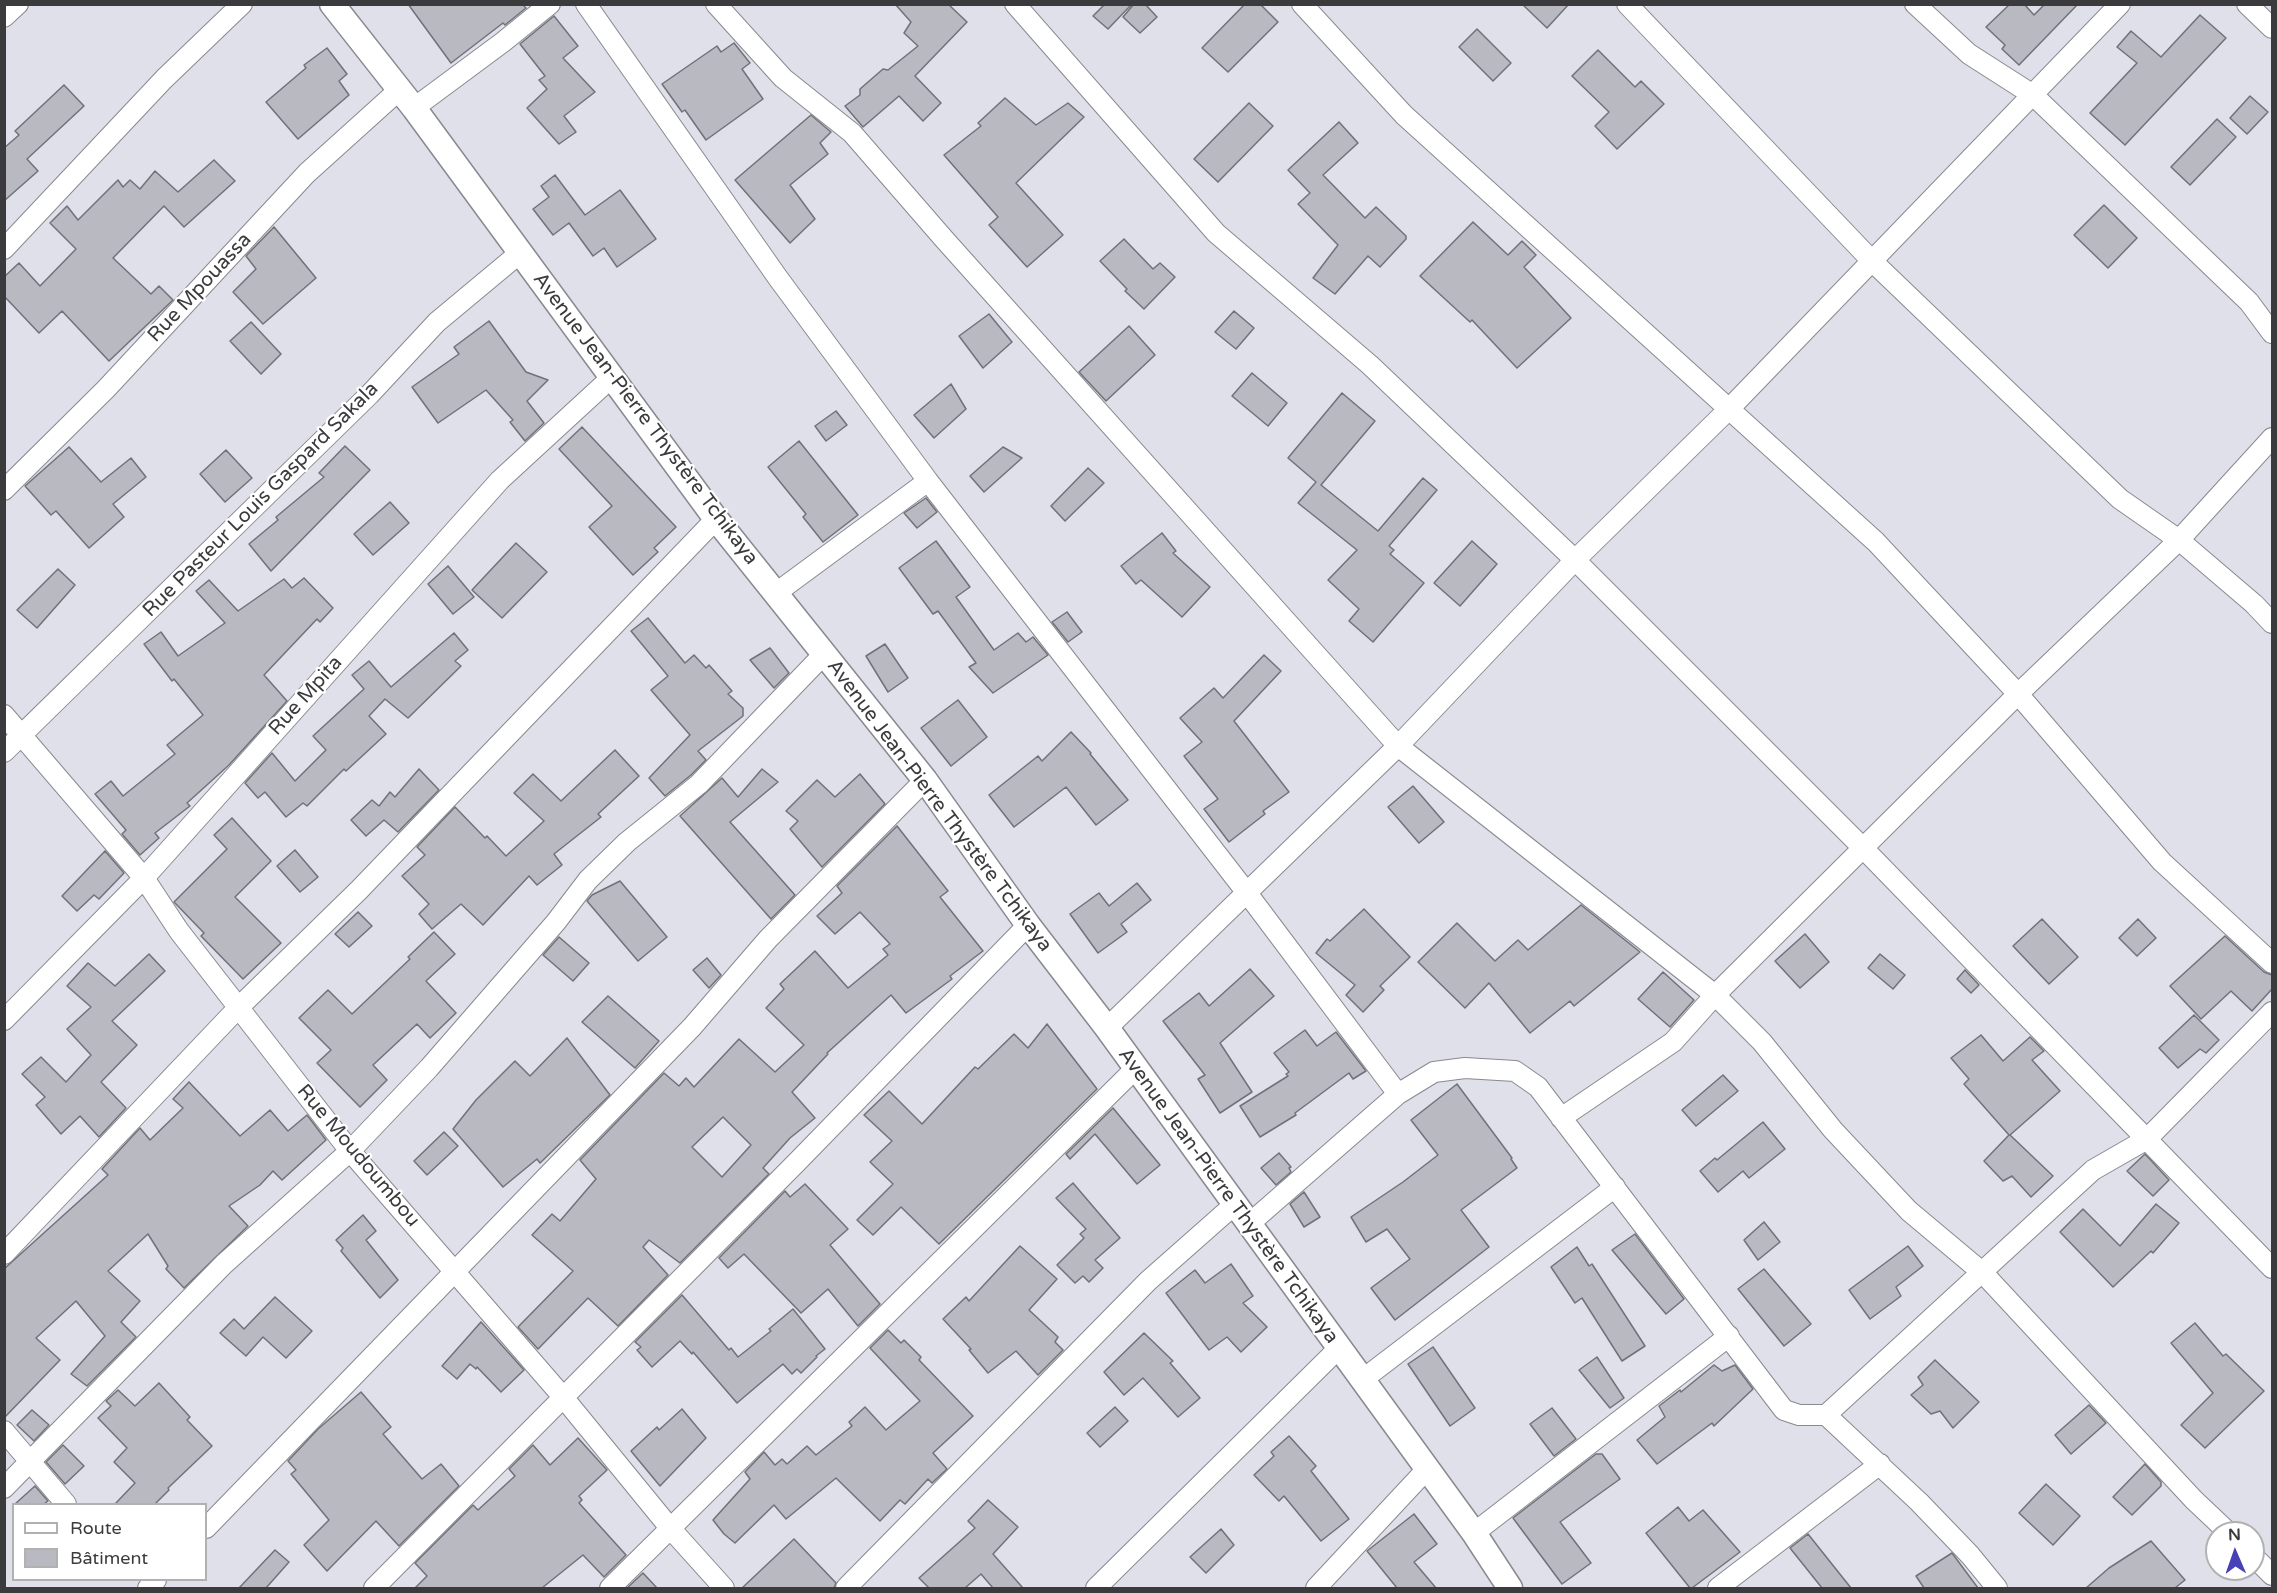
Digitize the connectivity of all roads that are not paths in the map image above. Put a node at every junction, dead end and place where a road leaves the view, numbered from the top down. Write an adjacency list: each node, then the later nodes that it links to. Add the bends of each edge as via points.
1 (18, 4): 13 (street)
2 (242, 4): 17 (street, via 164,79)
3 (332, 4): 16 (street, Avenue Jean-Pierre Thystère Tchikaya)
4 (550, 4): 16 (street, Rue Mpouassa, via 503,42)
5 (586, 4): 24 (street, via 778,278)
6 (716, 4): 35 (street, via 783,78 852,133)
7 (1015, 4): 28 (street, via 1216,233 1370,364)
8 (1302, 4): 22 (street, via 1404,115)
9 (1627, 4): 19 (street)
10 (1915, 4): 15 (street, via 1969,54)
11 (2120, 4): 15 (street)
12 (2247, 4): 14 (street)
13 (4, 17)
14 (2272, 28)
15 (2033, 94): 19 (street); 20 (street, via 2249,302)
16 (406, 99): 18 (street, Avenue Jean-Pierre Thystère Tchikaya); 25 (street, Rue Mpouassa, via 307,173 106,389)
17 (4, 249)
18 (521, 252): 21 (street, Avenue Jean-Pierre Thystère Tchikaya); 34 (street, Rue Pasteur Louis Gaspard Sakala, via 437,322 370,394)
19 (1872, 261): 22 (street); 27 (street, via 2120,499)
20 (2272, 333)
21 (612, 376): 26 (street, Avenue Jean-Pierre Thystère Tchikaya); 39 (street, Rue Mpita, via 500,480)
22 (1728, 410): 28 (street); 32 (street, via 1876,542)
23 (2272, 438): 27 (street)
24 (928, 481): 29 (street); 40 (street)
25 (4, 490)
26 (716, 519): 29 (street, Avenue Jean-Pierre Thystère Tchikaya); 44 (street, via 359,890)
27 (2179, 540): 30 (street); 32 (street)
28 (1575, 560): 35 (street); 38 (street)
29 (776, 593): 31 (street, Avenue Jean-Pierre Thystère Tchikaya)
30 (2272, 623)
31 (825, 653): 37 (street, Avenue Jean-Pierre Thystère Tchikaya); 52 (street, via 699,784 627,842 588,880 437,1059)
32 (2018, 694): 38 (street); 42 (street, via 2162,862)
33 (4, 715): 34 (street, Rue Moudoumbou)
34 (22, 735): 36 (street, Rue Pasteur Louis Gaspard Sakala); 39 (street, Rue Moudoumbou)
35 (1398, 746): 40 (street); 43 (street)
36 (4, 752)
37 (925, 780): 41 (street, Avenue Jean-Pierre Thystère Tchikaya); 58 (street, via 768,939 692,1028)
38 (1863, 848): 43 (street); 51 (street)
39 (144, 878): 44 (street, Rue Moudoumbou); 46 (street, Rue Mpita)
40 (1247, 893): 47 (street); 49 (street)
41 (1028, 925): 47 (street, Avenue Jean-Pierre Thystère Tchikaya); 63 (street)
42 (2272, 963)
43 (1715, 995): 50 (street, via 1673,1042); 59 (street, via 1762,1042 1833,1130 1909,1211)
44 (238, 1008): 52 (street, Rue Moudoumbou); 56 (street)
45 (2272, 1012): 51 (street)
46 (4, 1020)
47 (1107, 1028): 48 (street, Avenue Jean-Pierre Thystère Tchikaya)
48 (1135, 1069): 54 (street, Avenue Jean-Pierre Thystère Tchikaya); 73 (street)
49 (1398, 1094): 50 (street, via 1434,1072 1465,1068 1515,1071 1538,1087); 55 (street)
50 (1561, 1118): 53 (street)
51 (2147, 1139): 57 (street); 59 (street, via 2093,1170)
52 (350, 1151): 58 (street, Rue Moudoumbou); 66 (street, via 224,1264)
53 (1615, 1187): 60 (street); 62 (street)
54 (1234, 1205): 55 (street, Avenue Jean-Pierre Thystère Tchikaya); 79 (street, via 1148,1281)
55 (1249, 1224): 61 (street, Avenue Jean-Pierre Thystère Tchikaya)
56 (4, 1254)
57 (2272, 1268)
58 (454, 1271): 63 (street, Rue Moudoumbou); 72 (street)
59 (1983, 1273): 64 (street); 71 (street)
60 (1729, 1336): 64 (street, via 1784,1410 1798,1415); 74 (street)
61 (1339, 1348): 62 (street, Avenue Jean-Pierre Thystère Tchikaya); 80 (street)
62 (1362, 1380): 68 (street, Avenue Jean-Pierre Thystère Tchikaya)
63 (562, 1397): 73 (street, Rue Moudoumbou); 76 (street)
64 (1826, 1415): 67 (street)
65 (4, 1431): 66 (street)
66 (30, 1463): 69 (street); 70 (street)
67 (1880, 1464): 83 (street); 84 (street, via 1970,1554)
68 (1427, 1469): 74 (street, Avenue Jean-Pierre Thystère Tchikaya); 81 (street)
69 (4, 1488)
70 (65, 1503)
71 (2216, 1521)
72 (207, 1527)
73 (670, 1528): 77 (street); 78 (street, Rue Moudoumbou)
74 (1474, 1533): 82 (street, Avenue Jean-Pierre Thystère Tchikaya)
75 (2272, 1585): 85 (street)
76 (374, 1588)
77 (610, 1588)
78 (724, 1588)
79 (846, 1588)
80 (1096, 1588)
81 (1316, 1588)
82 (1510, 1588)
83 (1718, 1588)
84 (1997, 1588)
85 (2269, 1588)

